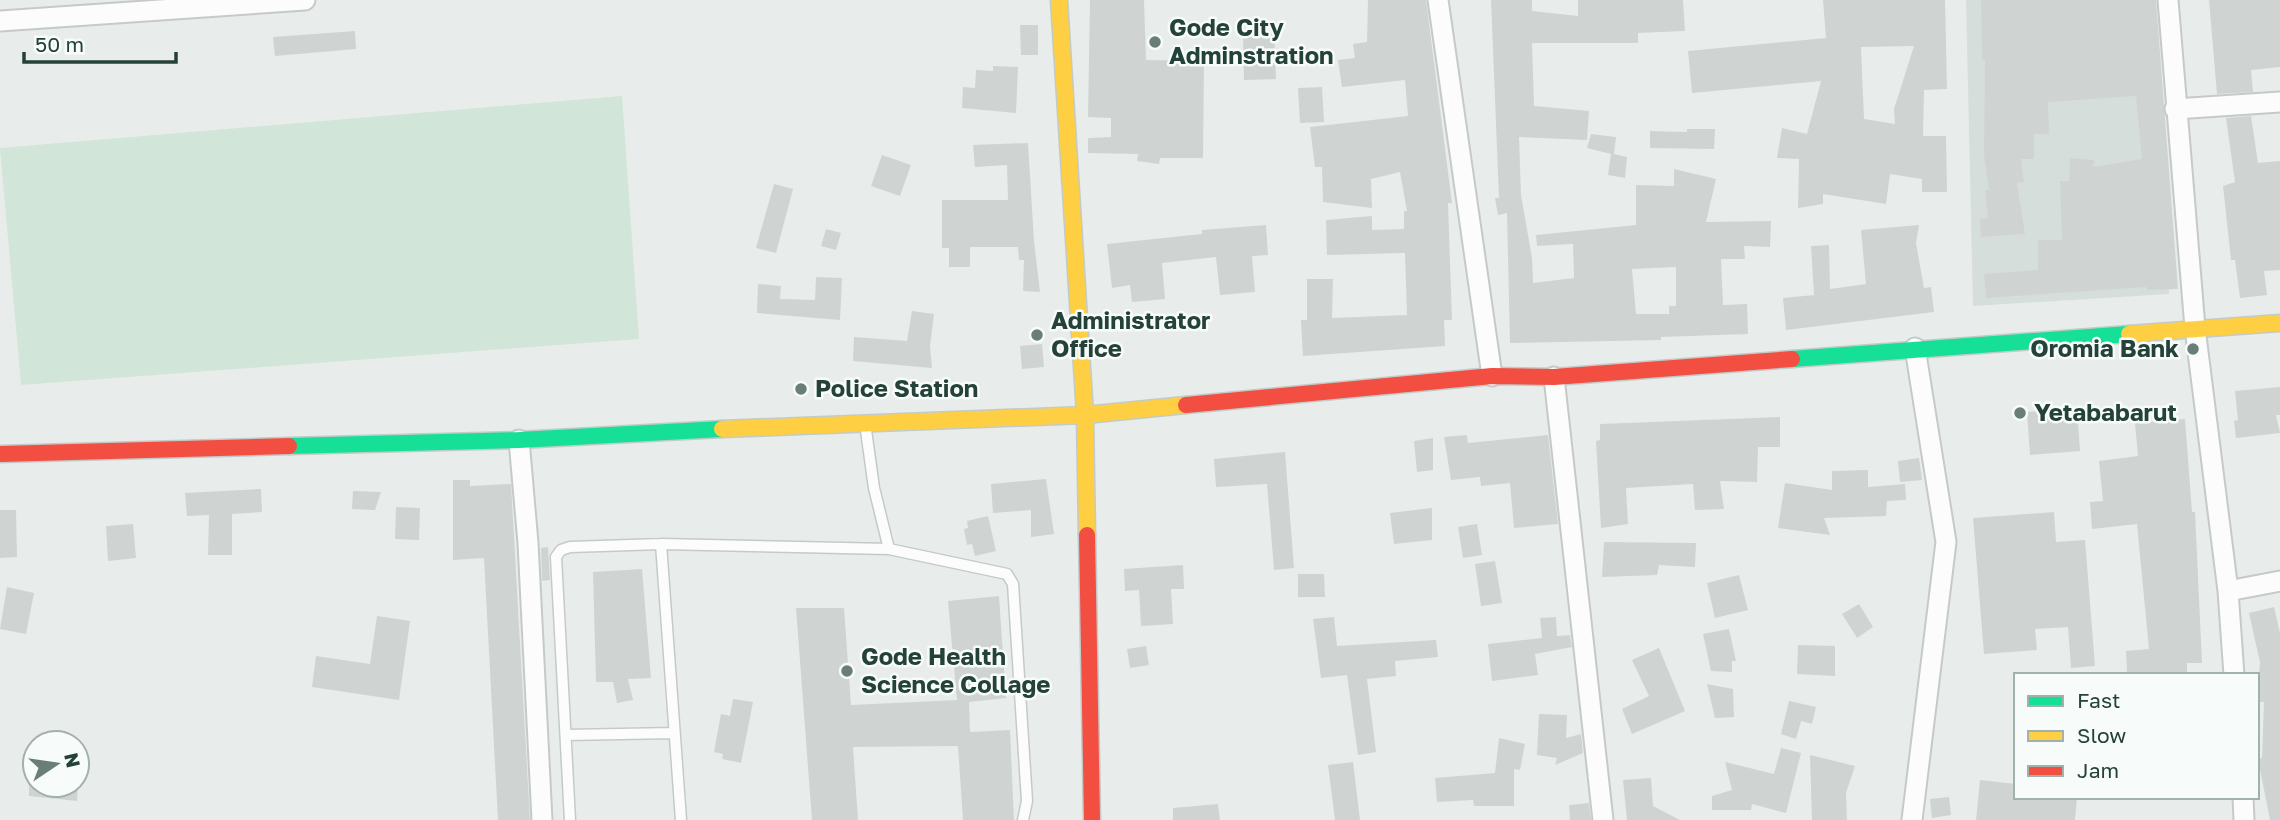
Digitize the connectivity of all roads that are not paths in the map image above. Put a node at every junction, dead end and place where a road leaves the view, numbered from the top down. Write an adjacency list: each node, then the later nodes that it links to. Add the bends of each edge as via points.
1 (305, 0): 5 (street)
2 (1059, 0): 14 (street)
3 (1438, 0): 12 (street)
4 (2168, 0): 8 (street)
5 (137, 6): 6 (street)
6 (0, 21)
7 (2280, 102): 8 (street)
8 (2175, 109): 10 (street)
9 (2280, 323): 10 (street)
10 (2195, 328): 11 (street); 21 (street)
11 (1915, 348): 13 (street); 32 (street, via 1946,542)
12 (1492, 376): 13 (street); 14 (street)
13 (1554, 377): 31 (street)
14 (1085, 415): 15 (street); 30 (street)
15 (865, 421): 16 (street); 19 (lane, via 874,488)
16 (519, 440): 17 (street); 26 (street)
17 (0, 454)
18 (661, 544): 19 (lane); 23 (lane); 24 (lane, via 570,547 556,557)
19 (889, 549): 29 (lane, via 1007,574 1013,584 1027,801)
20 (2280, 581): 21 (street)
21 (2228, 591): 22 (street)
22 (2234, 673)
23 (674, 733): 24 (lane); 28 (lane)
24 (566, 735): 27 (lane)
25 (2243, 799): 33 (street)
26 (542, 820)
27 (570, 820)
28 (681, 820)
29 (1023, 820)
30 (1092, 820)
31 (1604, 820)
32 (1912, 820)
33 (2244, 820)

